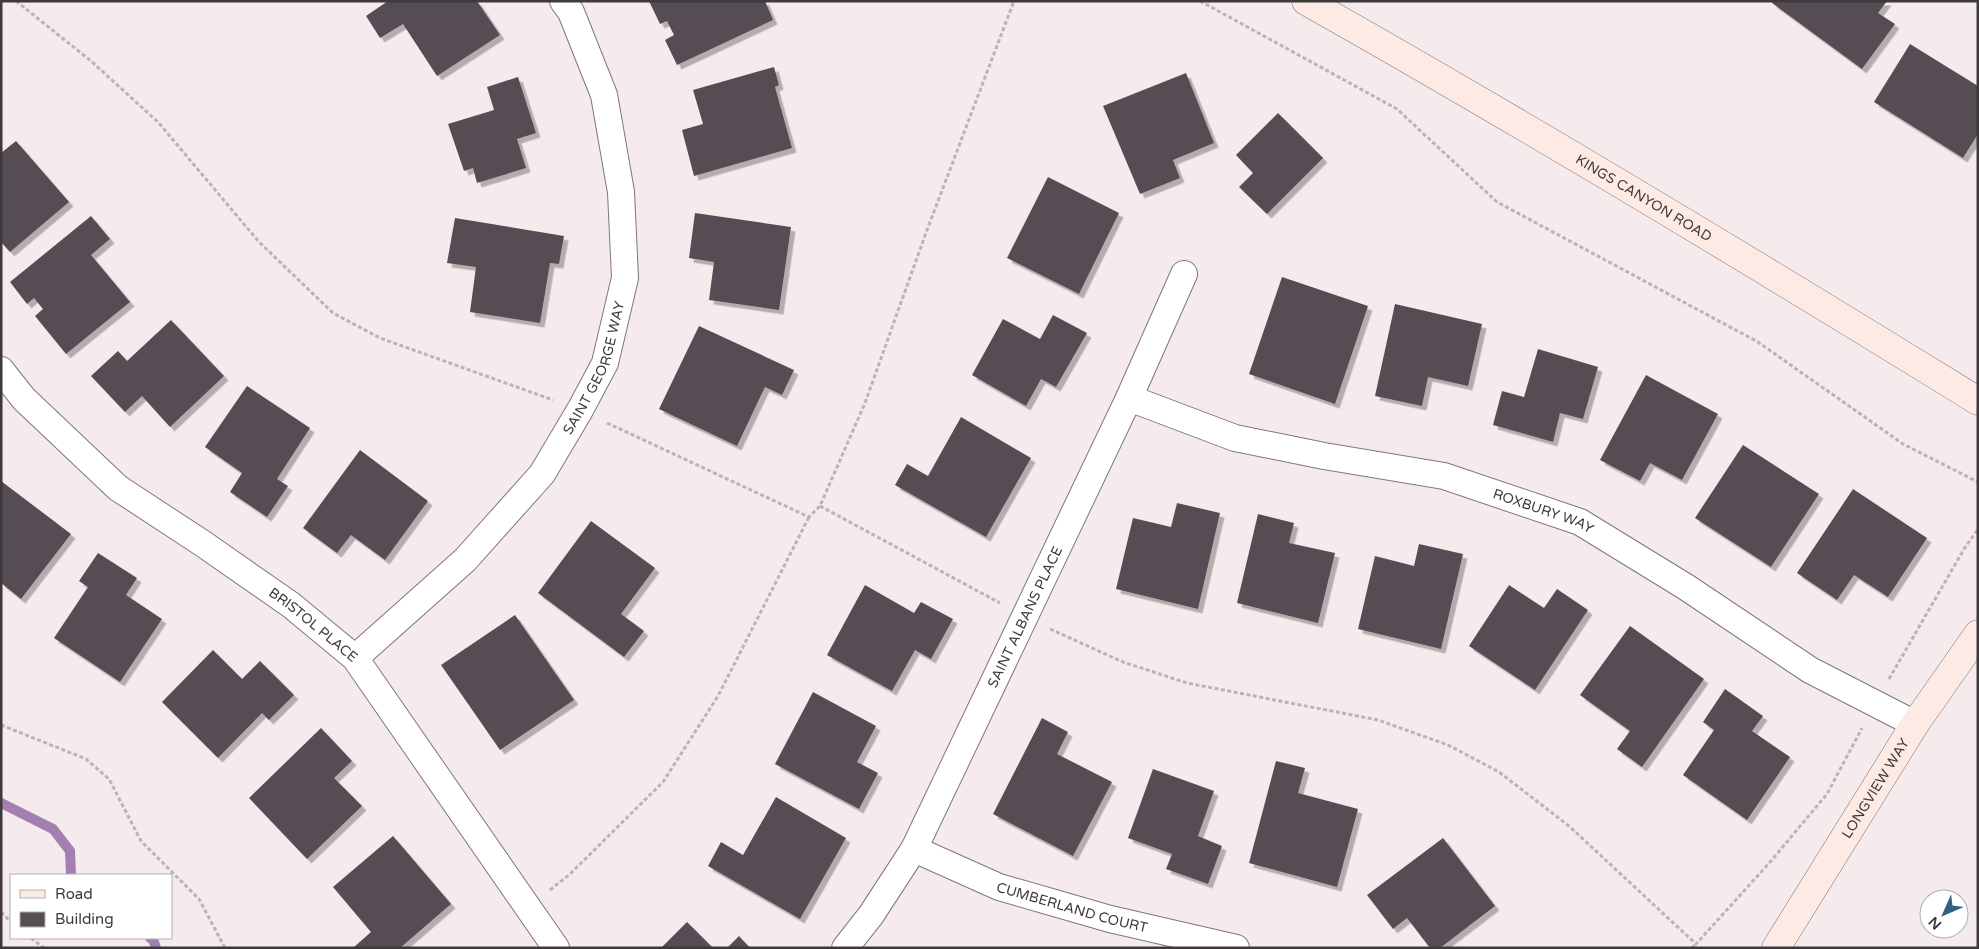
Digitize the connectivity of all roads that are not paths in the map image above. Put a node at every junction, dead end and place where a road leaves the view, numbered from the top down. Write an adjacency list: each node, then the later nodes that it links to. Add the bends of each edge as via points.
1 (563, 1): 8 (street, SAINT GEORGE WAY, via 571,12 604,95 620,192 625,278 605,363 542,474 465,560)
2 (1306, 1): 6 (street, KINGS CANYON ROAD, via 1555,145)
3 (1184, 274): 5 (street, SAINT ALBANS PLACE)
4 (1, 370): 8 (street, BRISTOL PLACE, via 24,399 118,488 291,605)
5 (1129, 398): 9 (street, ROXBURY WAY, via 1235,438 1444,476 1580,522 1686,587 1810,670); 10 (street, SAINT ALBANS PLACE)
6 (1978, 400)
7 (1978, 634): 9 (street, LONGVIEW WAY)
8 (354, 658): 11 (street, BRISTOL PLACE)
9 (1915, 724): 14 (street, LONGVIEW WAY)
10 (914, 849): 12 (street, SAINT ALBANS PLACE); 13 (street, CUMBERLAND COURT, via 999,887 1110,919)
11 (556, 948)
12 (846, 948)
13 (1236, 948)
14 (1776, 948)

